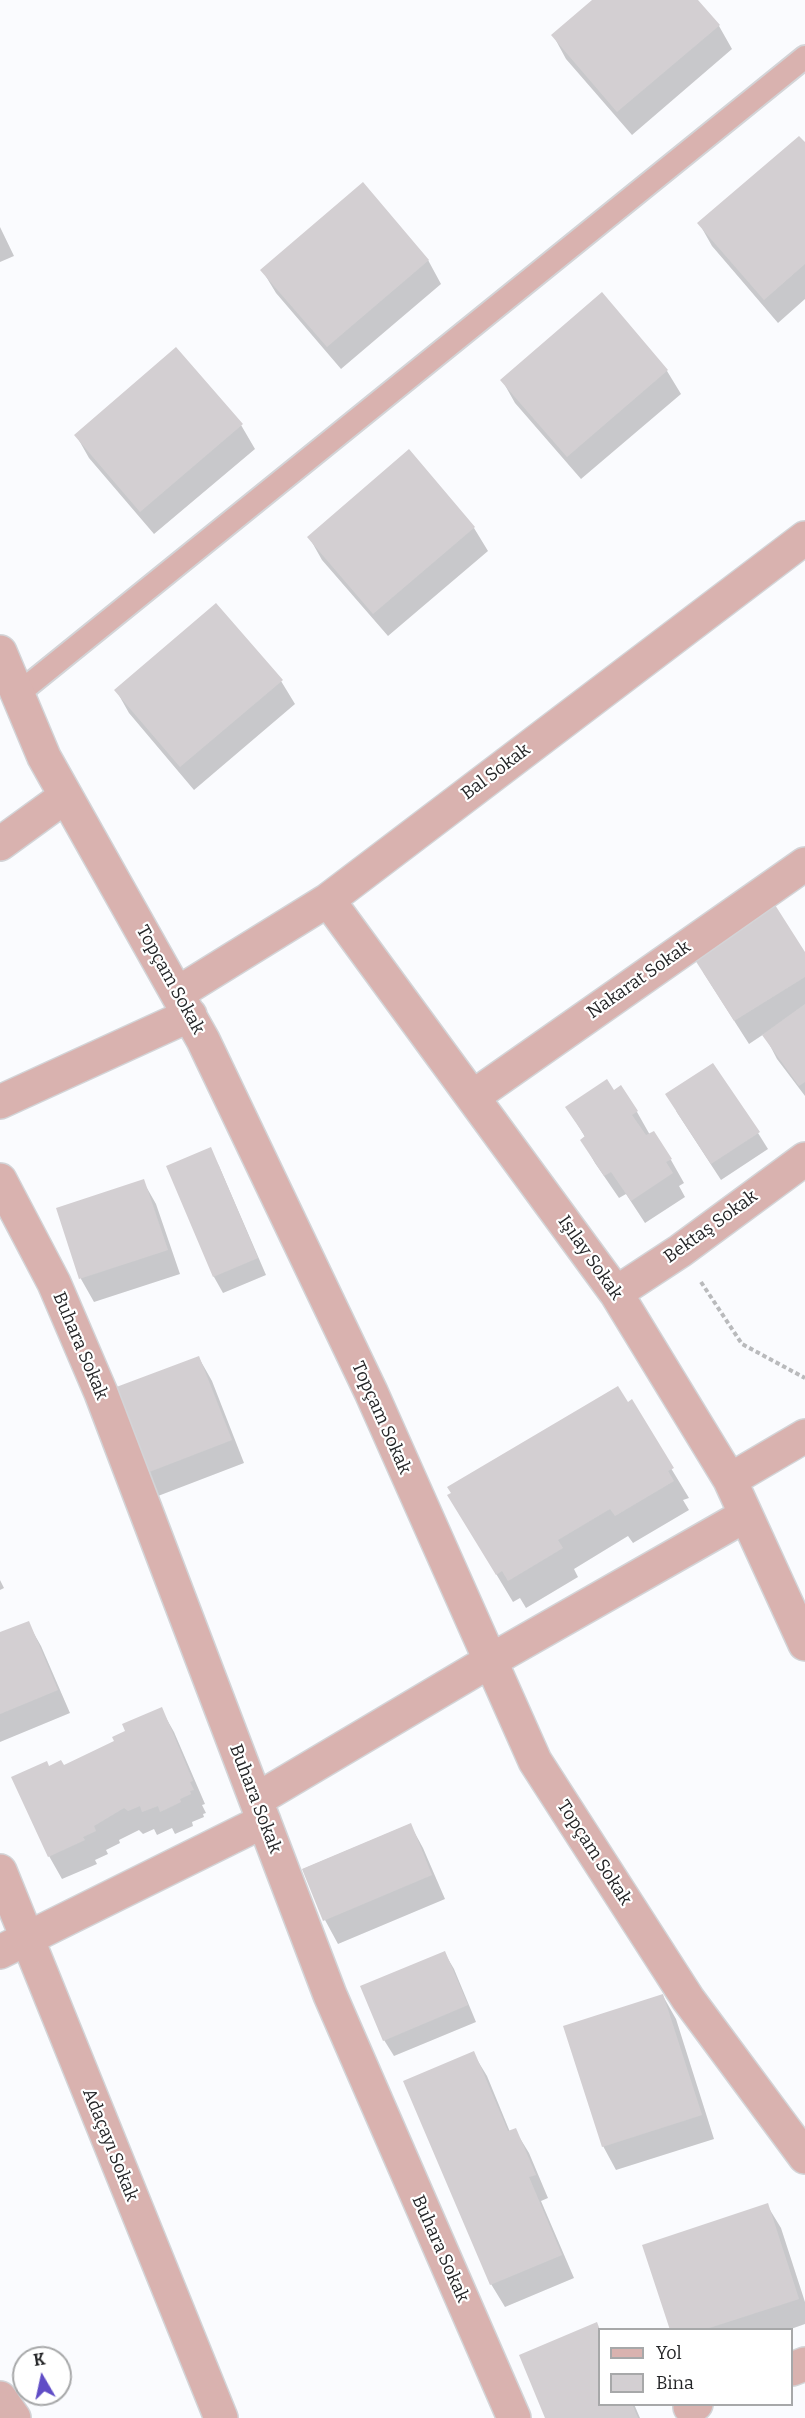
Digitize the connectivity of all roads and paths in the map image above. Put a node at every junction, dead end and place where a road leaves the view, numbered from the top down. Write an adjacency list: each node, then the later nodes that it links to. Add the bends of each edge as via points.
1 (805, 57): 4 (lane)
2 (805, 538): 8 (street, Bal Sokak)
3 (0, 652): 4 (street, Topçam Sokak)
4 (19, 693): 5 (street, Topçam Sokak, via 44,757)
5 (66, 796): 6 (street); 9 (street, Topçam Sokak)
6 (0, 844)
7 (805, 864): 10 (street, Nakarat Sokak)
8 (328, 900): 9 (street, Bal Sokak); 10 (street, Işılay Sokak)
9 (184, 1004): 11 (street, Bal Sokak); 21 (street, Topçam Sokak, via 366,1381)
10 (474, 1096): 15 (street, Işılay Sokak)
11 (0, 1102)
12 (805, 1159): 14 (street, Bektaş Sokak)
13 (0, 1180): 22 (street, Buhara Sokak, via 54,1283 101,1393)
14 (680, 1251): 15 (street, Bektaş Sokak); 16 (path, via 742,1344)
15 (616, 1293): 18 (street, Işılay Sokak)
16 (805, 1378)
17 (805, 1436): 18 (street)
18 (730, 1480): 19 (street, Işılay Sokak)
19 (746, 1515): 20 (street, Işılay Sokak); 21 (street)
20 (805, 1644)
21 (490, 1660): 22 (street); 25 (street, Topçam Sokak, via 535,1761 688,1999)
22 (260, 1811): 24 (street); 29 (street, Buhara Sokak, via 330,1995)
23 (0, 1871): 24 (street, Adaçayı Sokak)
24 (13, 1945): 28 (street, Adaçayı Sokak)
25 (805, 2157)
26 (0, 2398): 27 (street)
27 (14, 2418)
28 (221, 2418)
29 (514, 2418)

